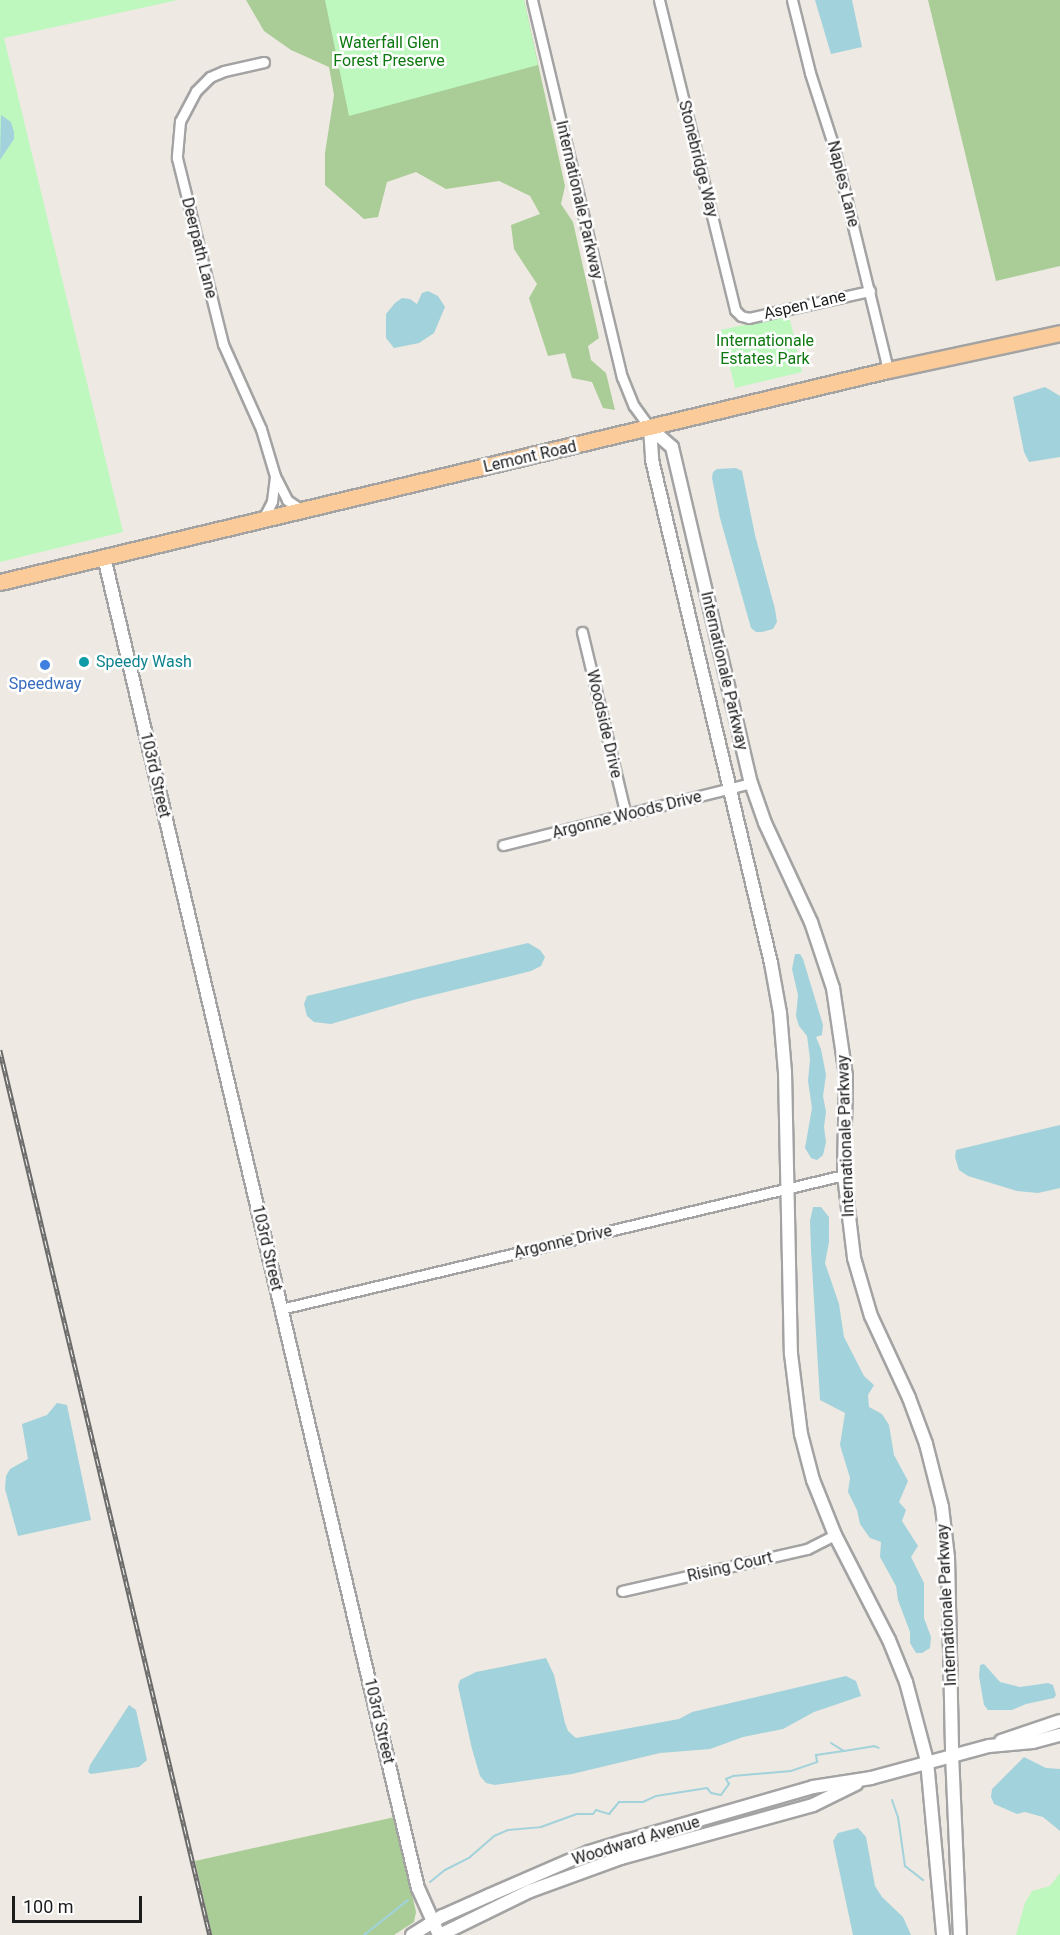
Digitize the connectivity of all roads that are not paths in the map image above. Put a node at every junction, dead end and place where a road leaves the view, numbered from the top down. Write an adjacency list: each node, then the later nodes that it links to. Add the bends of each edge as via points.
1 (532, 0): 9 (street, Internationale Parkway, via 622,377 634,406)
2 (659, 0): 6 (street, Stonebridge Way, via 733,304)
3 (792, 0): 5 (street, Naples Lane)
4 (264, 62): 10 (street, Deerpath Lane, via 210,77 186,106 176,143 217,324 261,429)
5 (870, 291): 6 (street, Aspen Lane, via 762,316); 8 (street, Naples Lane)
6 (741, 316)
7 (1060, 333): 8 (main road, Lemont Road)
8 (888, 370): 9 (main road, Lemont Road)
9 (651, 428): 11 (main road, Lemont Road); 16 (street, Internationale Parkway, via 672,447); 17 (street, Internationale Parkway, via 652,460)
10 (275, 476): 11 (street, Deerpath Lane, via 286,500); 12 (street, Deerpath Lane, via 272,501)
11 (302, 510): 12 (main road, Lemont Road)
12 (263, 519): 13 (main road, Lemont Road)
13 (104, 557): 14 (main road, Lemont Road); 22 (street, 103rd Street)
14 (0, 582)
15 (582, 633): 18 (street, Woodside Drive)
16 (751, 783): 17 (street, Argonne Woods Drive); 20 (street, Internationale Parkway, via 811,922 835,996 846,1076)
17 (729, 788): 18 (street, Argonne Woods Drive); 21 (street, Internationale Parkway, via 780,1013)
18 (626, 815): 19 (street, Argonne Woods Drive)
19 (504, 845)
20 (844, 1175): 21 (street, Argonne Drive); 28 (street, Internationale Parkway, via 849,1231 862,1287 918,1421 942,1507 948,1557)
21 (789, 1189): 22 (street, Argonne Drive); 23 (street, Internationale Parkway, via 795,1400 813,1480)
22 (281, 1308): 31 (street, 103rd Street, via 418,1888)
23 (835, 1535): 24 (street, Rising Court, via 807,1549); 29 (street, Internationale Parkway, via 899,1664)
24 (622, 1591)
25 (1060, 1721): 27 (street)
26 (1060, 1735): 27 (street)
27 (989, 1746): 28 (street, Woodward Avenue)
28 (952, 1754): 29 (street, Woodward Avenue); 35 (street, Internationale Parkway)
29 (927, 1761): 30 (street, Woodward Avenue); 34 (street, Internationale Parkway)
30 (871, 1778): 31 (street, Woodward Avenue, via 813,1787 589,1852); 33 (street, Woodward Avenue, via 813,1805 621,1858 530,1891)
31 (432, 1923): 32 (street, Woodward Avenue); 33 (street, 103rd Street)
32 (412, 1935)
33 (439, 1935)
34 (943, 1935)
35 (960, 1935)

